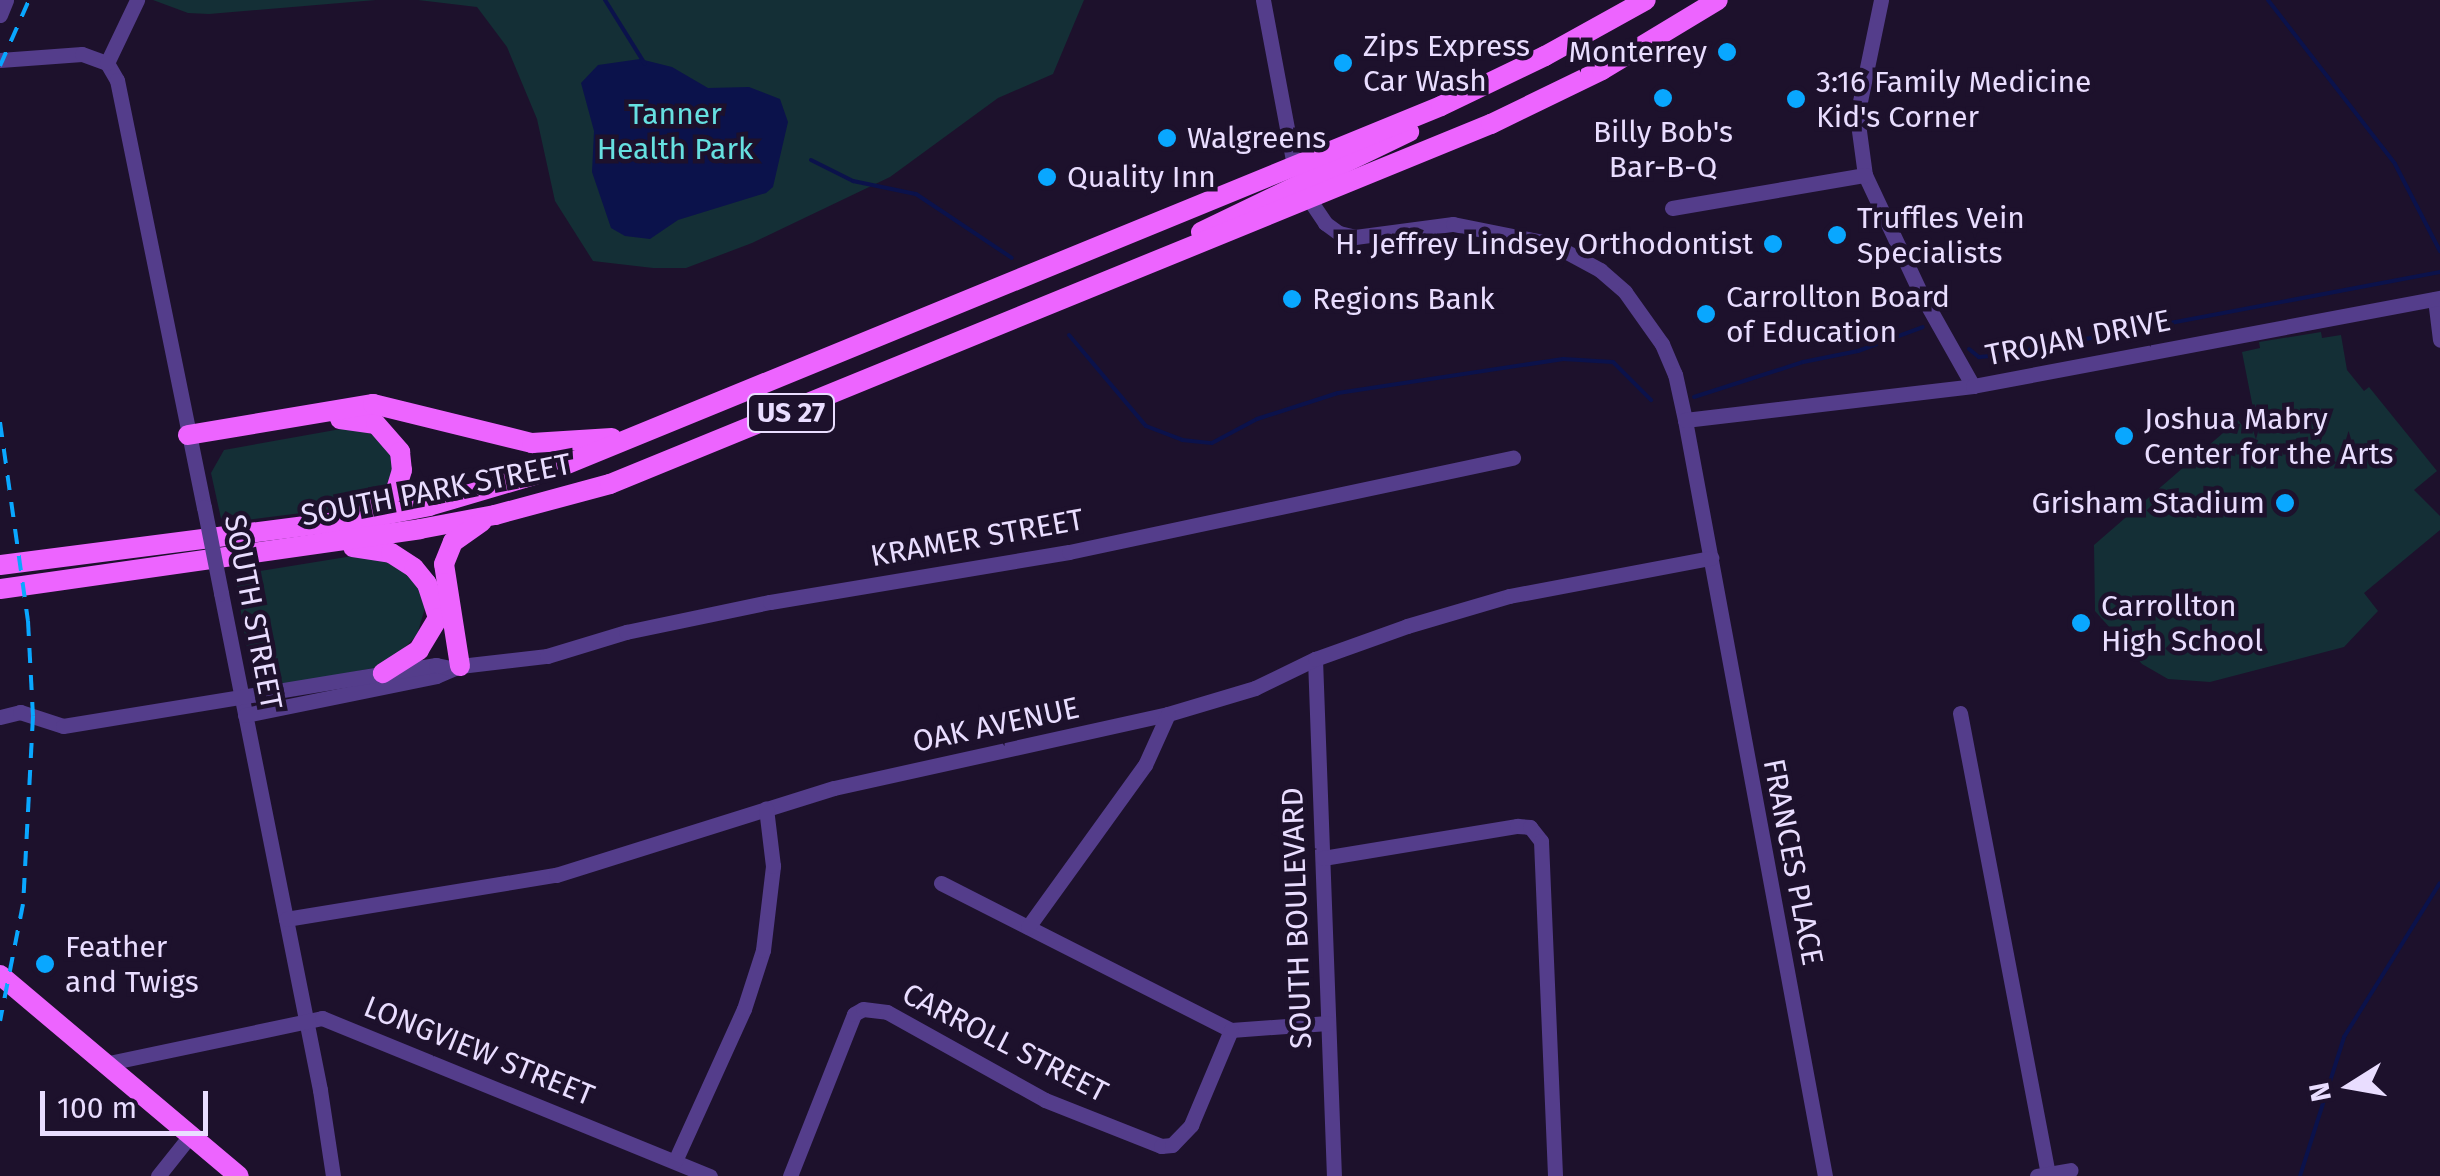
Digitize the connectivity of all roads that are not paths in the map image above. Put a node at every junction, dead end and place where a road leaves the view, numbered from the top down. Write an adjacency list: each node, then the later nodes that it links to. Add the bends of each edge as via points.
1 (6, 0): 8 (street)
2 (137, 0): 11 (street)
3 (1263, 0): 13 (street)
4 (1646, 0): 13 (main road, US 27)
5 (1697, 0): 9 (main road)
6 (1718, 0): 9 (main road, US 27)
7 (1881, 0): 12 (street, via 1857,116)
8 (0, 15)
9 (1684, 22): 13 (main road, US 27, via 1555,94)
10 (0, 60): 11 (street, via 82,54)
11 (108, 63): 22 (street, SOUTH STREET, via 117,80)
12 (1865, 175): 14 (street); 19 (street)
13 (1302, 182): 16 (main road, SOUTH PARK STREET / US 27); 18 (main road, SOUTH PARK STREET / US 27, via 1168,258); 20 (street, via 1339,234 1453,224 1529,236 1600,270 1646,317 1676,374)
14 (1672, 208)
15 (2437, 298): 17 (street); 19 (street, TROJAN DRIVE)
16 (896, 329): 18 (main road); 21 (main road, SOUTH PARK STREET / US 27)
17 (2440, 340)
18 (912, 364): 24 (main road, SOUTH PARK STREET / US 27, via 610,484)
19 (1973, 386): 20 (street, TROJAN DRIVE)
20 (1686, 420): 27 (street, FRANCES PLACE)
21 (648, 433): 22 (main road, via 532,443 372,404); 25 (main road, SOUTH PARK STREET / US 27, via 496,489)
22 (190, 442): 25 (main road, via 342,418 376,424 397,444 401,479 380,506); 34 (street, SOUTH STREET, bridge)
23 (1514, 458): 32 (street, KRAMER STREET, via 1069,552 716,613 547,656)
24 (495, 516): 26 (main road, SOUTH PARK STREET / US 27); 32 (main road, via 460,536 444,564)
25 (336, 523): 28 (main road, SOUTH PARK STREET / US 27)
26 (326, 544): 29 (main road, SOUTH PARK STREET / US 27); 30 (main road, via 382,550 406,561 427,584)
27 (1711, 558): 31 (street, OAK AVENUE, via 1509,596); 59 (street, FRANCES PLACE)
28 (0, 564)
29 (0, 589)
30 (438, 618): 32 (main road); 33 (main road, via 418,650)
31 (1316, 659): 36 (street, OAK AVENUE, via 1255,688); 39 (street, SOUTH BOULEVARD)
32 (455, 667): 33 (street, KRAMER STREET); 34 (street, KRAMER STREET, via 436,676)
33 (383, 674): 34 (street, KRAMER STREET)
34 (244, 707): 37 (street, via 64,726 20,712); 41 (street, SOUTH STREET)
35 (1960, 712): 51 (street)
36 (1168, 714): 38 (street, OAK AVENUE); 42 (street, via 1145,765)
37 (0, 717)
38 (766, 808): 41 (street, OAK AVENUE, via 556,875); 49 (street, via 773,866 763,950 744,1009)
39 (1323, 858): 45 (street, SOUTH BOULEVARD); 58 (street, via 1480,830 1530,828 1540,840)
40 (941, 882): 42 (street)
41 (286, 919): 44 (street, SOUTH STREET)
42 (1028, 927): 46 (street)
43 (0, 974): 47 (main road)
44 (306, 1022): 47 (street, LONGVIEW STREET); 49 (street, LONGVIEW STREET, via 322,1018 354,1029); 54 (street, SOUTH STREET)
45 (1328, 1022): 46 (street); 57 (street, SOUTH BOULEVARD)
46 (1230, 1030): 56 (street, CARROLL STREET, via 1191,1125 1172,1145 1161,1146 1045,1100 887,1012 864,1009 854,1014)
47 (104, 1064): 48 (main road)
48 (189, 1137): 52 (street); 53 (main road)
49 (675, 1161): 55 (street, LONGVIEW STREET)
50 (2070, 1170): 51 (street)
51 (2042, 1175)
52 (158, 1176)
53 (239, 1176)
54 (333, 1176)
55 (710, 1176)
56 (790, 1176)
57 (1334, 1176)
58 (1555, 1176)
59 (1825, 1176)

